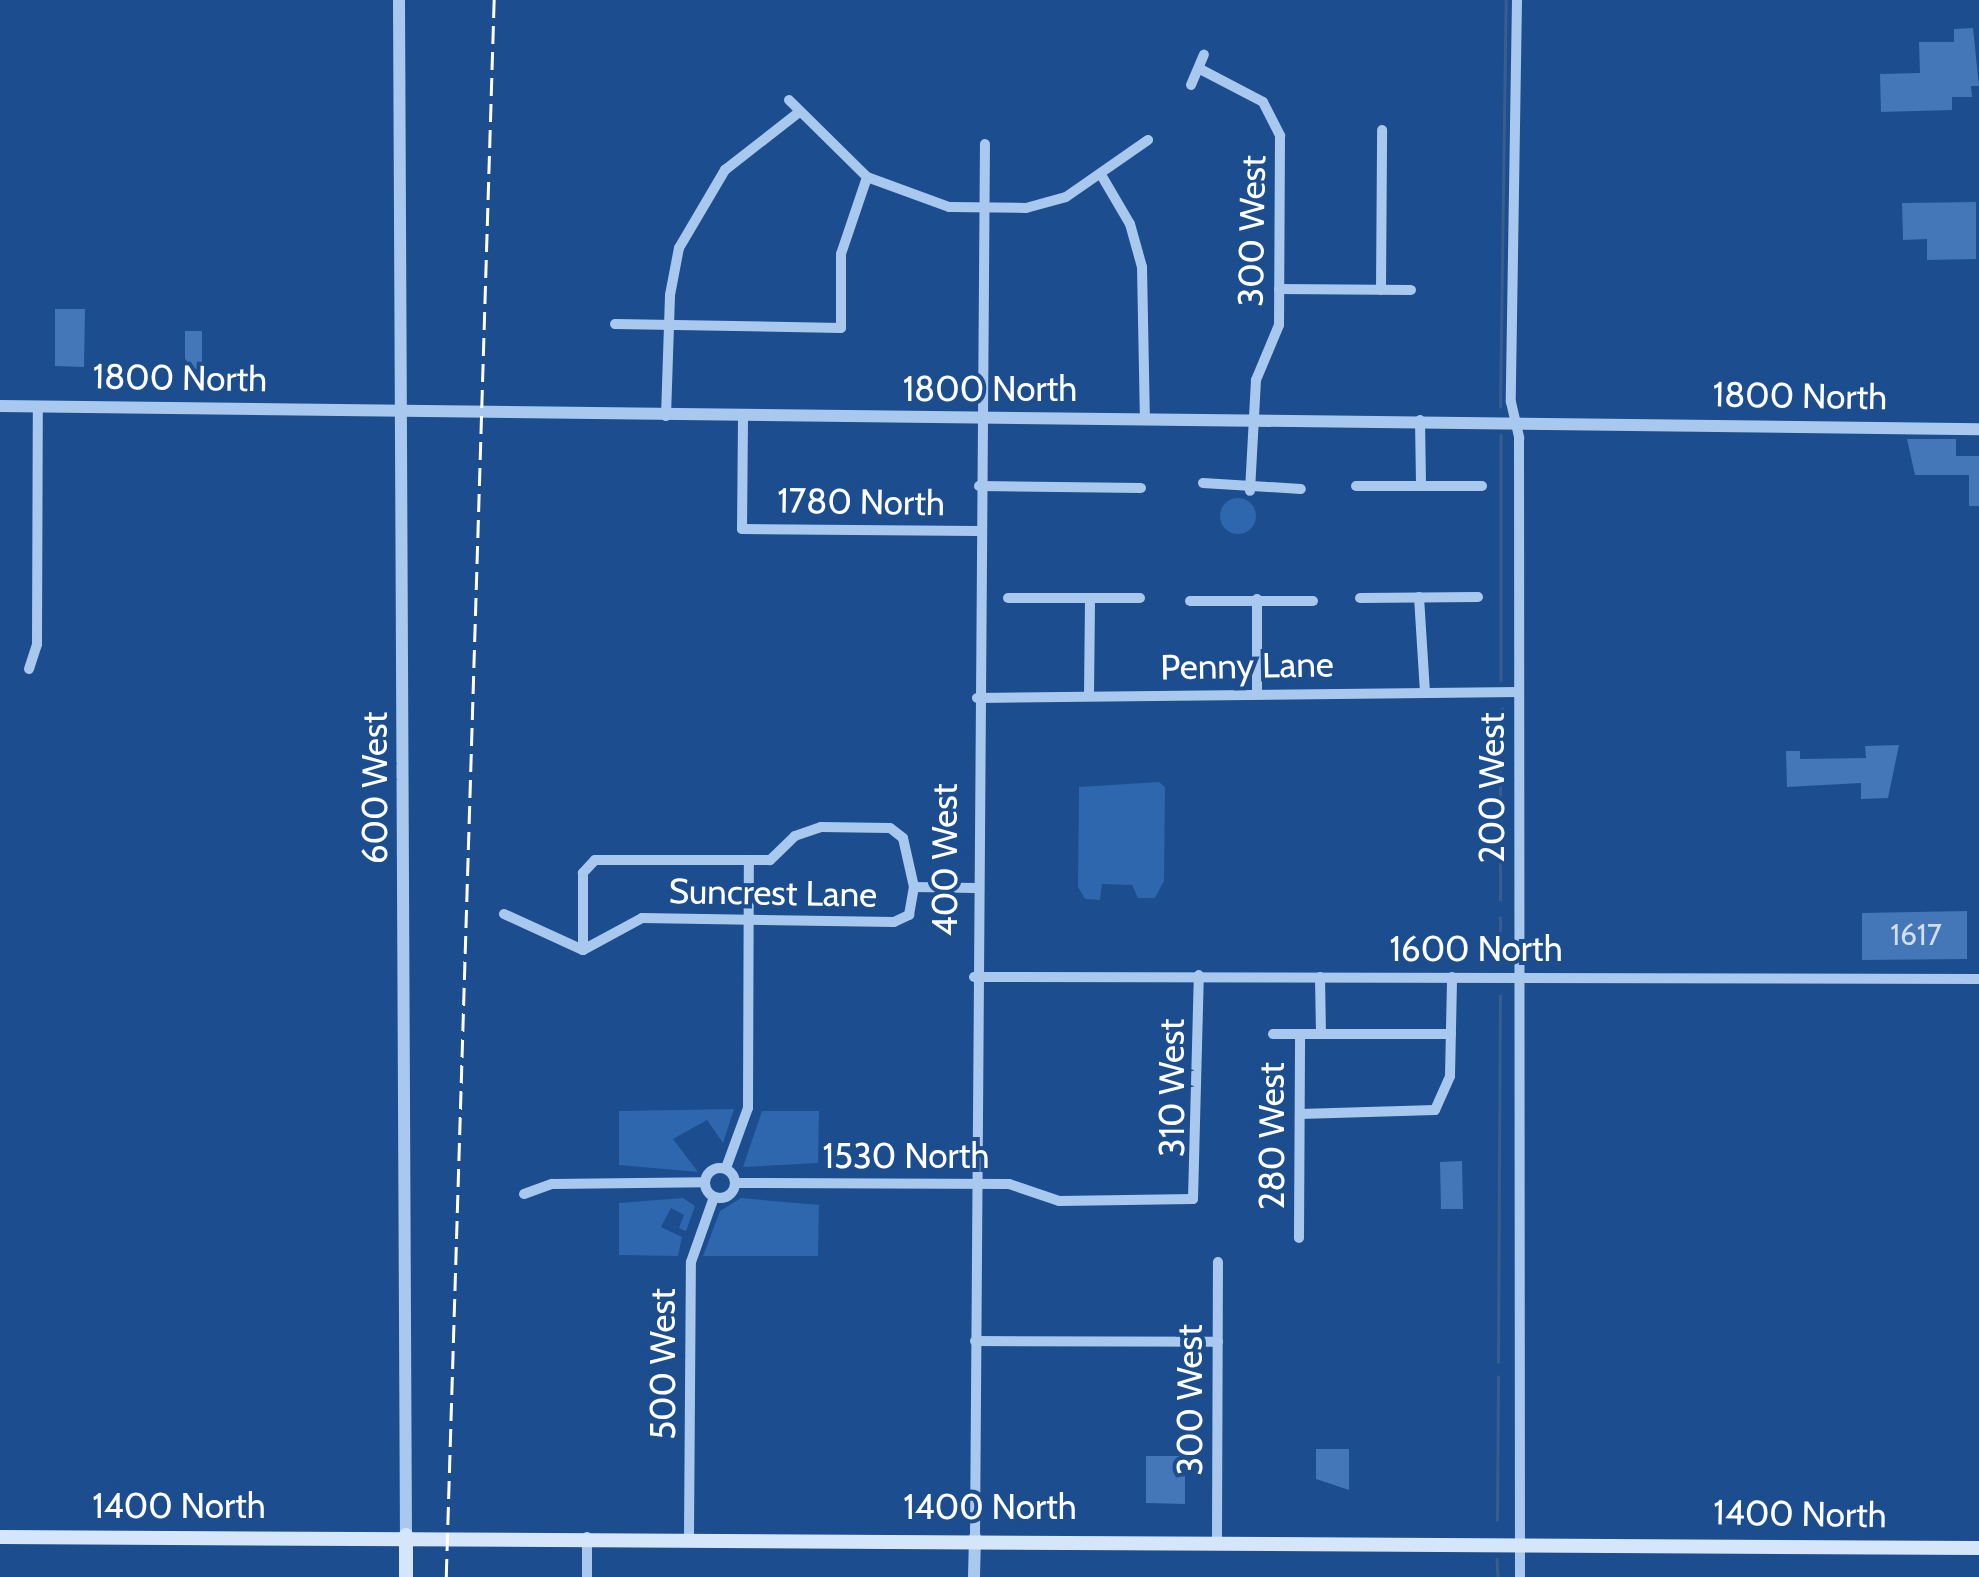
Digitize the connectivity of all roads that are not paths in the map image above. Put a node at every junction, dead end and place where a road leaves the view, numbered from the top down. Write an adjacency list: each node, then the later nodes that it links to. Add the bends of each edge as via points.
1 (399, 0): 21 (street, 600 West)
2 (1517, 0): 28 (street, 200 West)
3 (1204, 55): 4 (street)
4 (1200, 69): 5 (street); 14 (street, 300 West, via 1245,88 1275,117)
5 (1191, 85)
6 (790, 100): 7 (street)
7 (798, 113): 11 (street); 18 (street, via 726,170 699,206 680,248)
8 (1382, 130): 15 (street)
9 (1148, 140): 12 (street)
10 (985, 144): 13 (street, 400 West)
11 (867, 177): 13 (street, via 909,197); 18 (street, via 841,254 840,328)
12 (1103, 178): 13 (street, via 1039,204); 25 (street, via 1130,224 1142,267)
13 (984, 209): 24 (street, 400 West)
14 (1279, 289): 15 (street); 26 (street, 300 West, via 1279,325 1256,380)
15 (1381, 290): 16 (street)
16 (1411, 290)
17 (615, 324): 18 (street)
18 (668, 324): 22 (street)
19 (0, 406): 20 (street, 1800 North)
20 (38, 406): 21 (street, 1800 North); 48 (street, via 37,644)
21 (405, 410): 22 (street, 1800 North); 82 (street, 600 West)
22 (666, 416): 23 (street, 1800 North)
23 (743, 416): 24 (street, 1800 North); 38 (street, 1780 North, via 742,529)
24 (979, 419): 25 (street, 1800 North); 31 (street, 400 West)
25 (1145, 419): 26 (street, 1800 North)
26 (1253, 419): 27 (street, 1800 North); 37 (street, 300 West)
27 (1420, 420): 28 (street, 1800 North); 33 (street)
28 (1517, 420): 29 (street, 1800 North); 51 (street, 200 West)
29 (1979, 429)
30 (1203, 483): 37 (street)
31 (979, 486): 35 (street); 38 (street, 400 West)
32 (1356, 486): 33 (street)
33 (1421, 486): 34 (street)
34 (1482, 486)
35 (1141, 488)
36 (1301, 490): 37 (street)
37 (1250, 492)
38 (978, 531): 53 (street, 400 West)
39 (1420, 597): 40 (street); 43 (street); 50 (street)
40 (1478, 597)
41 (1008, 598): 46 (street)
42 (1140, 598): 46 (street)
43 (1360, 598)
44 (1257, 599): 45 (street); 47 (street); 49 (street)
45 (1313, 600)
46 (1090, 601): 52 (street)
47 (1190, 601)
48 (29, 669)
49 (1257, 692): 50 (street, Penny Lane); 52 (street, Penny Lane)
50 (1424, 692): 51 (street, Penny Lane)
51 (1519, 692): 61 (street, 200 West)
52 (1089, 696): 53 (street, Penny Lane)
53 (976, 698): 56 (street, 400 West)
54 (749, 860): 55 (street, via 780,855 806,830 890,828 903,838); 58 (street); 59 (street, via 595,860 583,873)
55 (914, 888): 56 (street); 58 (street, Suncrest Lane, via 909,915 894,922)
56 (975, 888): 63 (street, 400 West)
57 (504, 914): 59 (street)
58 (748, 921): 59 (street, Suncrest Lane, via 642,918); 71 (street, via 748,1108)
59 (583, 950)
60 (1199, 975): 62 (street, 1600 North); 63 (street, 1600 North); 77 (street, 310 West)
61 (1518, 975): 64 (street, 1600 North); 65 (street, 1600 North); 88 (street, 200 West)
62 (1320, 976): 64 (street, 1600 North); 68 (street)
63 (974, 977): 74 (street, 400 West)
64 (1452, 977): 69 (street)
65 (1979, 979)
66 (1273, 1034): 67 (street)
67 (1300, 1034): 68 (street); 70 (street, 280 West)
68 (1321, 1034): 69 (street)
69 (1451, 1034): 70 (street, via 1449,1082 1430,1114)
70 (1300, 1114): 78 (street, 280 West)
71 (726, 1168): 72 (street, via 712,1170); 73 (street)
72 (705, 1182): 75 (street, via 552,1184); 76 (street)
73 (736, 1184): 74 (street, 1530 North); 76 (street, via 728,1196)
74 (974, 1184): 77 (street, 1530 North, via 1009,1184 1059,1201); 80 (street, 400 West)
75 (524, 1194)
76 (714, 1197): 84 (street, 500 West, via 691,1262)
77 (1193, 1200)
78 (1299, 1238)
79 (1218, 1262): 81 (street, 300 West)
80 (975, 1341): 81 (street); 86 (street, 400 West)
81 (1218, 1342): 87 (street, 300 West)
82 (406, 1535): 83 (main road, 1400 North); 85 (main road, 1400 North); 90 (main road, 600 West)
83 (586, 1536): 84 (main road, 1400 North); 91 (street)
84 (689, 1536): 86 (main road, 1400 North)
85 (0, 1537)
86 (975, 1538): 87 (main road, 1400 North); 92 (street, 400 West)
87 (1217, 1538): 88 (main road, 1400 North)
88 (1520, 1540): 89 (main road, 1400 North); 93 (street, 200 West)
89 (1979, 1548)
90 (406, 1577)
91 (587, 1577)
92 (974, 1577)
93 (1520, 1577)

